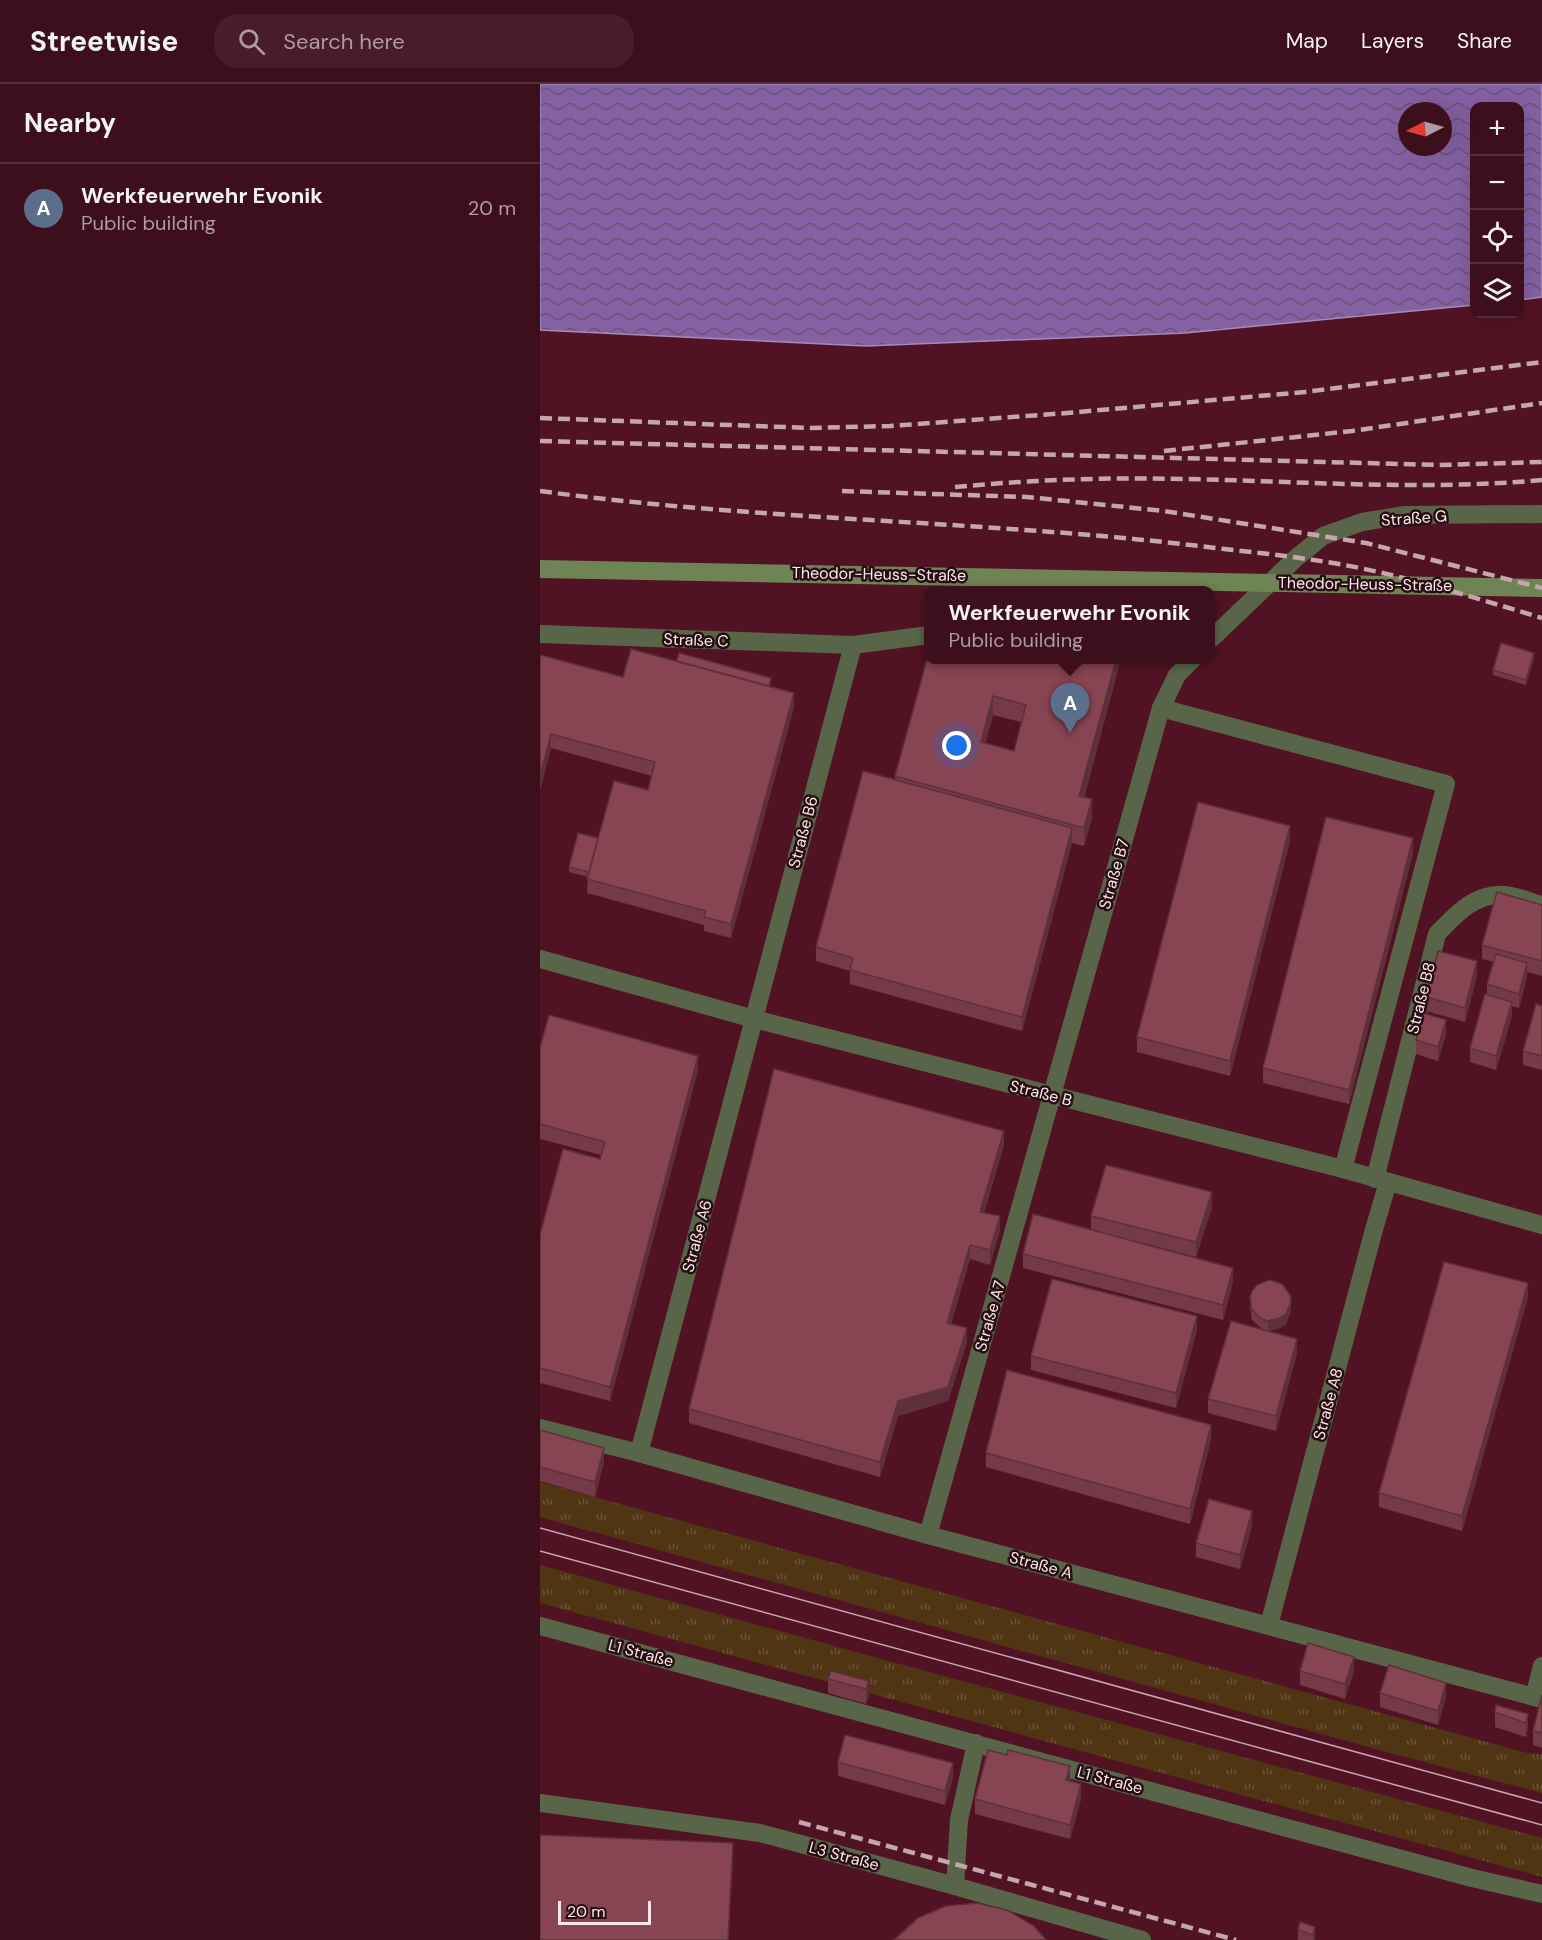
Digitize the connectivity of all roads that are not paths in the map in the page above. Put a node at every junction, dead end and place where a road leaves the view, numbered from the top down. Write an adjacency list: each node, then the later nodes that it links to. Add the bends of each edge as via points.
1 (1542, 514): 5 (lane, Straße G, via 1405,515 1362,522 1323,536)
2 (540, 569): 3 (main road, Theodor-Heuss-Straße)
3 (1542, 588)
4 (540, 634): 7 (lane, Straße C)
5 (1215, 635)
6 (924, 636): 7 (lane, Straße C)
7 (853, 645): 12 (lane, Straße B6)
8 (1188, 664): 9 (lane, Straße B7, via 1177,675)
9 (1161, 708): 13 (lane, Straße B7); 14 (lane, via 1446,784)
10 (1542, 905): 15 (lane, Straße B8, via 1505,895 1480,898 1457,912 1437,934)
11 (540, 959): 12 (lane, Straße B)
12 (754, 1019): 13 (lane, Straße B); 18 (lane, Straße A6)
13 (1051, 1096): 14 (lane, Straße B); 19 (lane, Straße A7)
14 (1343, 1169): 15 (lane, Straße B)
15 (1381, 1180): 16 (lane, Straße B); 20 (lane, Straße A8, via 1372,1233)
16 (1542, 1225)
17 (540, 1428): 18 (lane, Straße A)
18 (639, 1453): 19 (lane, Straße A)
19 (928, 1535): 20 (lane, Straße A)
20 (1269, 1625): 23 (lane, Straße A)
21 (540, 1626): 24 (lane, L1 Straße)
22 (1542, 1666): 23 (lane)
23 (1538, 1698)
24 (976, 1743): 26 (lane, via 959,1820); 27 (lane, L1 Straße)
25 (540, 1803): 26 (lane, L3 Straße, via 760,1833)
26 (955, 1886): 28 (lane, L3 Straße)
27 (1542, 1894)
28 (1142, 1940)

